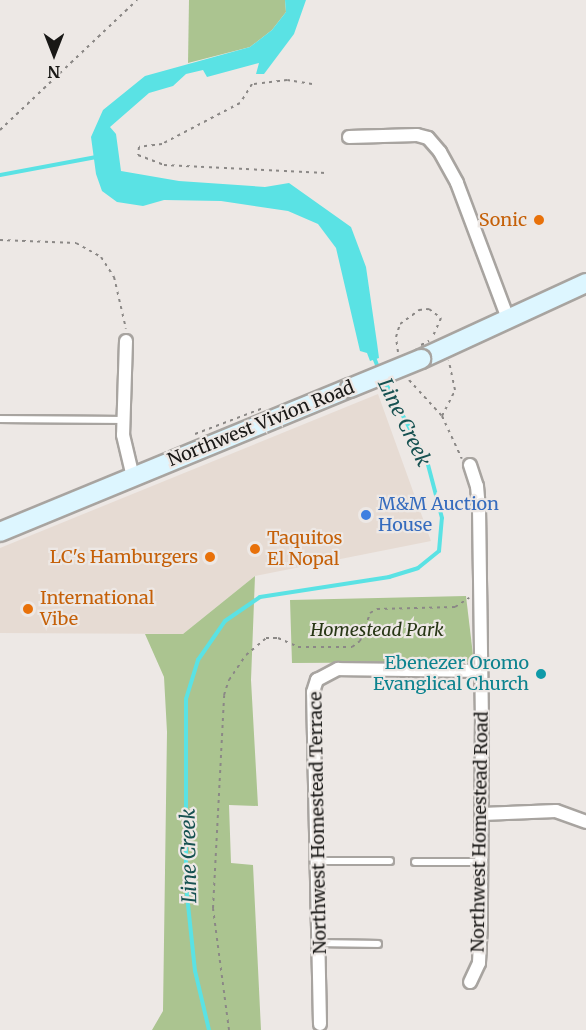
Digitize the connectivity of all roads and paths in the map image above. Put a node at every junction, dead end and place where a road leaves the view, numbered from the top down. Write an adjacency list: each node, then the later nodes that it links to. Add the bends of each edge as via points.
1 (137, 0): 3 (path)
2 (312, 84): 5 (path, via 252,84 240,103 162,144 139,147 138,155 164,165)
3 (0, 130)
4 (349, 137): 9 (street, via 428,138 457,183)
5 (326, 173)
6 (0, 240): 10 (path, via 76,243 101,257 114,277)
7 (586, 283): 9 (main road, Northwest Vivion Road)
8 (441, 318): 11 (path, via 441,326)
9 (508, 321): 17 (main road, Northwest Vivion Road, bridge)
10 (126, 340): 15 (street)
11 (429, 341)
12 (449, 361): 13 (path, via 456,390)
13 (442, 416)
14 (0, 419): 15 (lane)
15 (123, 420): 17 (street)
16 (470, 465): 20 (street, Northwest Homestead Road, via 479,508)
17 (133, 477): 18 (main road, Northwest Vivion Road)
18 (0, 532)
19 (469, 597): 31 (path, via 455,607 377,609 370,613 360,641 352,647 298,647 278,638 266,638 246,655 229,680 224,695 213,908)
20 (480, 671): 21 (street, Northwest Homestead Road); 23 (street, Northwest Homestead Terrace, via 338,669 317,680 313,692)
21 (482, 813): 22 (street, via 556,812); 26 (street, Northwest Homestead Road)
22 (586, 822)
23 (318, 861): 24 (lane); 27 (street, Northwest Homestead Terrace)
24 (390, 861)
25 (415, 862): 26 (lane)
26 (481, 862): 29 (street, Northwest Homestead Road, via 479,963)
27 (319, 943): 28 (lane); 30 (street, Northwest Homestead Terrace)
28 (378, 944)
29 (470, 982)
30 (320, 1024)
31 (229, 1030)

